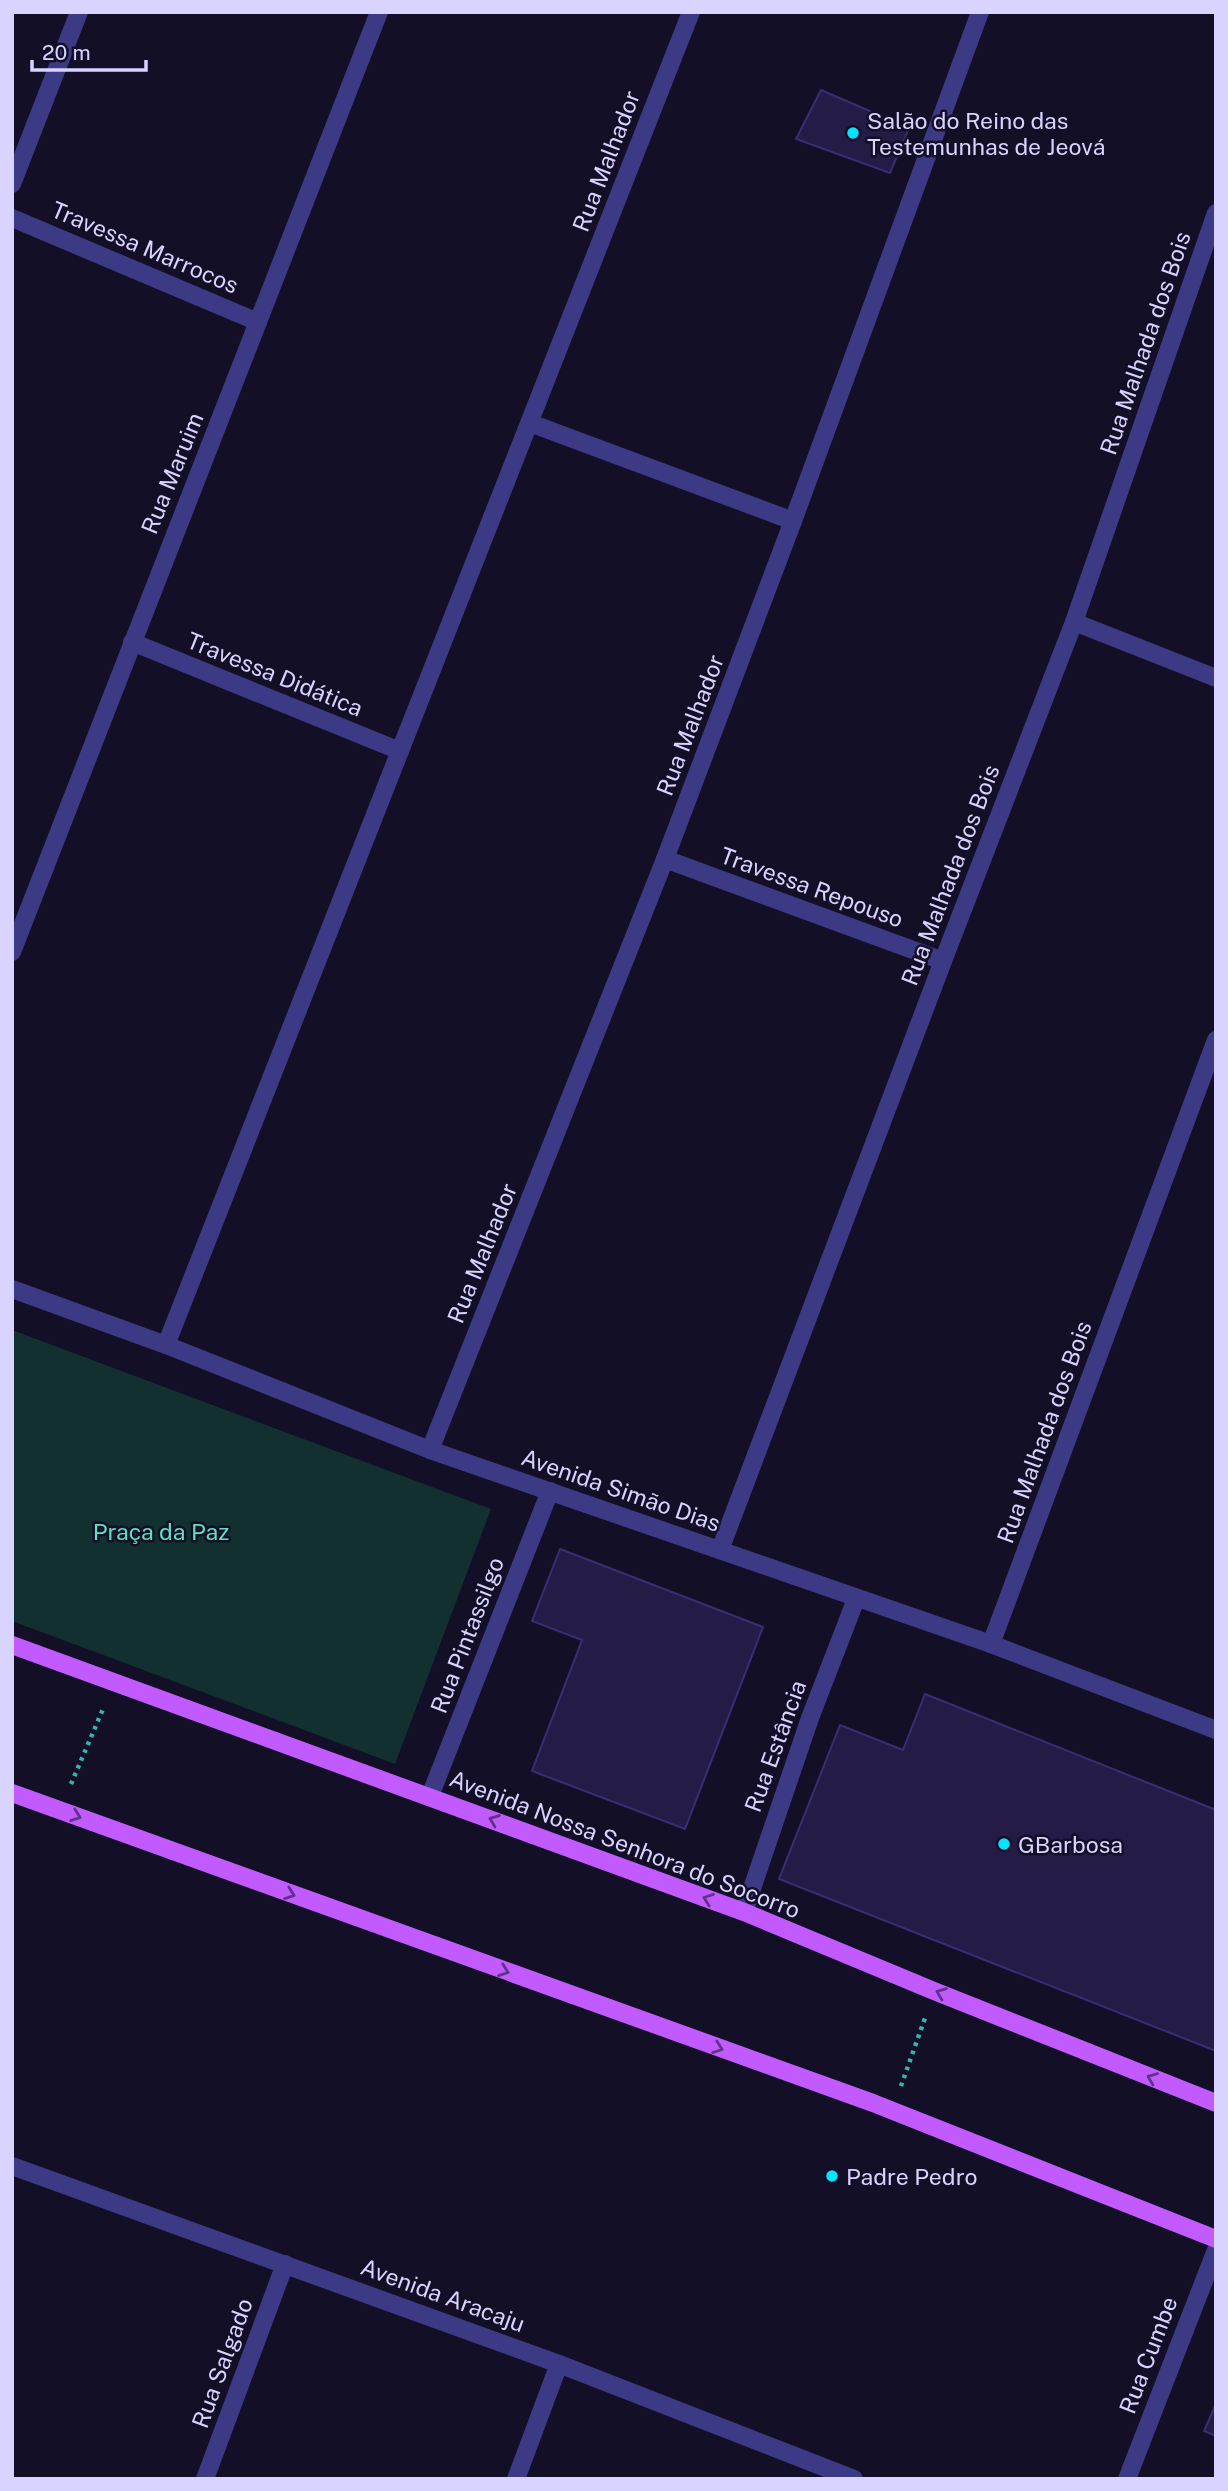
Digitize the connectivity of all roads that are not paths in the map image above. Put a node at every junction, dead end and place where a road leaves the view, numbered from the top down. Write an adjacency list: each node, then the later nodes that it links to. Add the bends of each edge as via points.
1 (79, 12): 5 (street)
2 (379, 12): 8 (street, Rua Maruim)
3 (691, 12): 9 (street, Rua Malhador)
4 (980, 12): 10 (street, Rua Malhador)
5 (12, 184)
6 (1216, 213): 11 (street, Rua Malhada dos Bois)
7 (12, 218): 8 (street, Travessa Marrocos)
8 (258, 322): 12 (street, Rua Maruim)
9 (530, 422): 10 (street); 14 (street, Rua Malhador)
10 (793, 521): 15 (street, Rua Malhador)
11 (1074, 622): 13 (street); 17 (street, Rua Malhada dos Bois)
12 (132, 642): 14 (street, Travessa Didática); 16 (street, Rua Maruim)
13 (1216, 678)
14 (400, 751): 21 (street, Rua Malhador)
15 (665, 859): 17 (street, Travessa Repouso); 22 (street, Rua Malhador)
16 (12, 951)
17 (943, 961): 24 (street, Rua Malhada dos Bois)
18 (1216, 1040): 19 (street, Rua Malhada dos Bois)
19 (1212, 1062): 26 (street, Rua Malhada dos Bois)
20 (12, 1289): 21 (street, Avenida Simão Dias)
21 (166, 1345): 22 (street, Avenida Simão Dias)
22 (430, 1450): 23 (street, Avenida Simão Dias)
23 (550, 1491): 24 (street, Avenida Simão Dias); 30 (street, Rua Pintassilgo)
24 (720, 1550): 25 (street, Avenida Simão Dias)
25 (856, 1599): 26 (street, Avenida Simão Dias); 31 (street, Rua Estância)
26 (991, 1644): 28 (street, Avenida Simão Dias)
27 (12, 1645): 30 (main road, Avenida Nossa Senhora do Socorro)
28 (1216, 1730)
29 (12, 1793): 34 (main road, one-way to 34, via 892,2111)
30 (430, 1796): 31 (main road, Avenida Nossa Senhora do Socorro, one-way to 30)
31 (744, 1912): 32 (main road, Avenida Nossa Senhora do Socorro, one-way to 31)
32 (1216, 2103)
33 (13, 2167): 36 (street, Avenida Aracaju)
34 (1216, 2239)
35 (1216, 2250): 42 (street, Rua Cumbe)
36 (285, 2264): 37 (street, Avenida Aracaju); 39 (street, Rua Salgado)
37 (559, 2364): 38 (street, Avenida Aracaju); 40 (street)
38 (830, 2474): 41 (street, Avenida Aracaju)
39 (205, 2479)
40 (516, 2479)
41 (854, 2479)
42 (1127, 2479)

